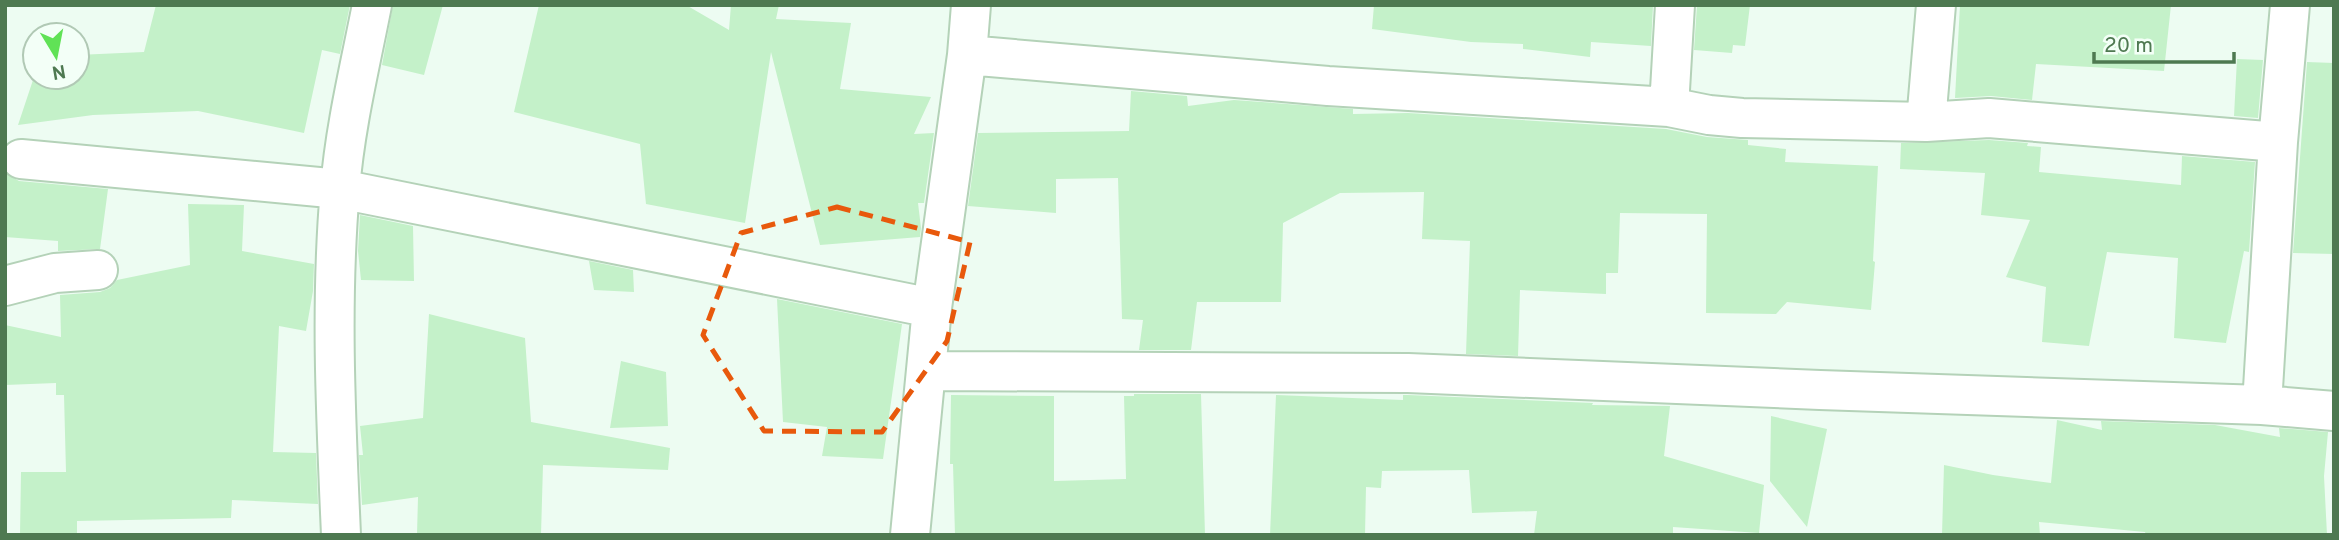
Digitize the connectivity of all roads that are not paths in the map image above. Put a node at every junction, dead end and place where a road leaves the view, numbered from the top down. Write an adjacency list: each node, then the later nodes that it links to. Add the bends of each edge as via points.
1 (373, 5): 11 (street)
2 (971, 5): 6 (street)
3 (1675, 5): 7 (street)
4 (1936, 5): 8 (street)
5 (2290, 5): 9 (street)
6 (967, 55): 7 (street, via 1328,86); 14 (street)
7 (1669, 107): 8 (street, via 1742,118)
8 (1926, 122): 9 (street, via 1989,118)
9 (2278, 142): 16 (street)
10 (21, 159): 11 (street)
11 (340, 189): 14 (street); 18 (street, via 335,382)
12 (98, 270): 13 (street, via 55,273)
13 (5, 286)
14 (932, 308): 15 (street)
15 (928, 371): 16 (street, via 1408,373); 19 (street)
16 (2262, 405): 17 (street)
17 (2334, 411)
18 (341, 535)
19 (910, 535)

